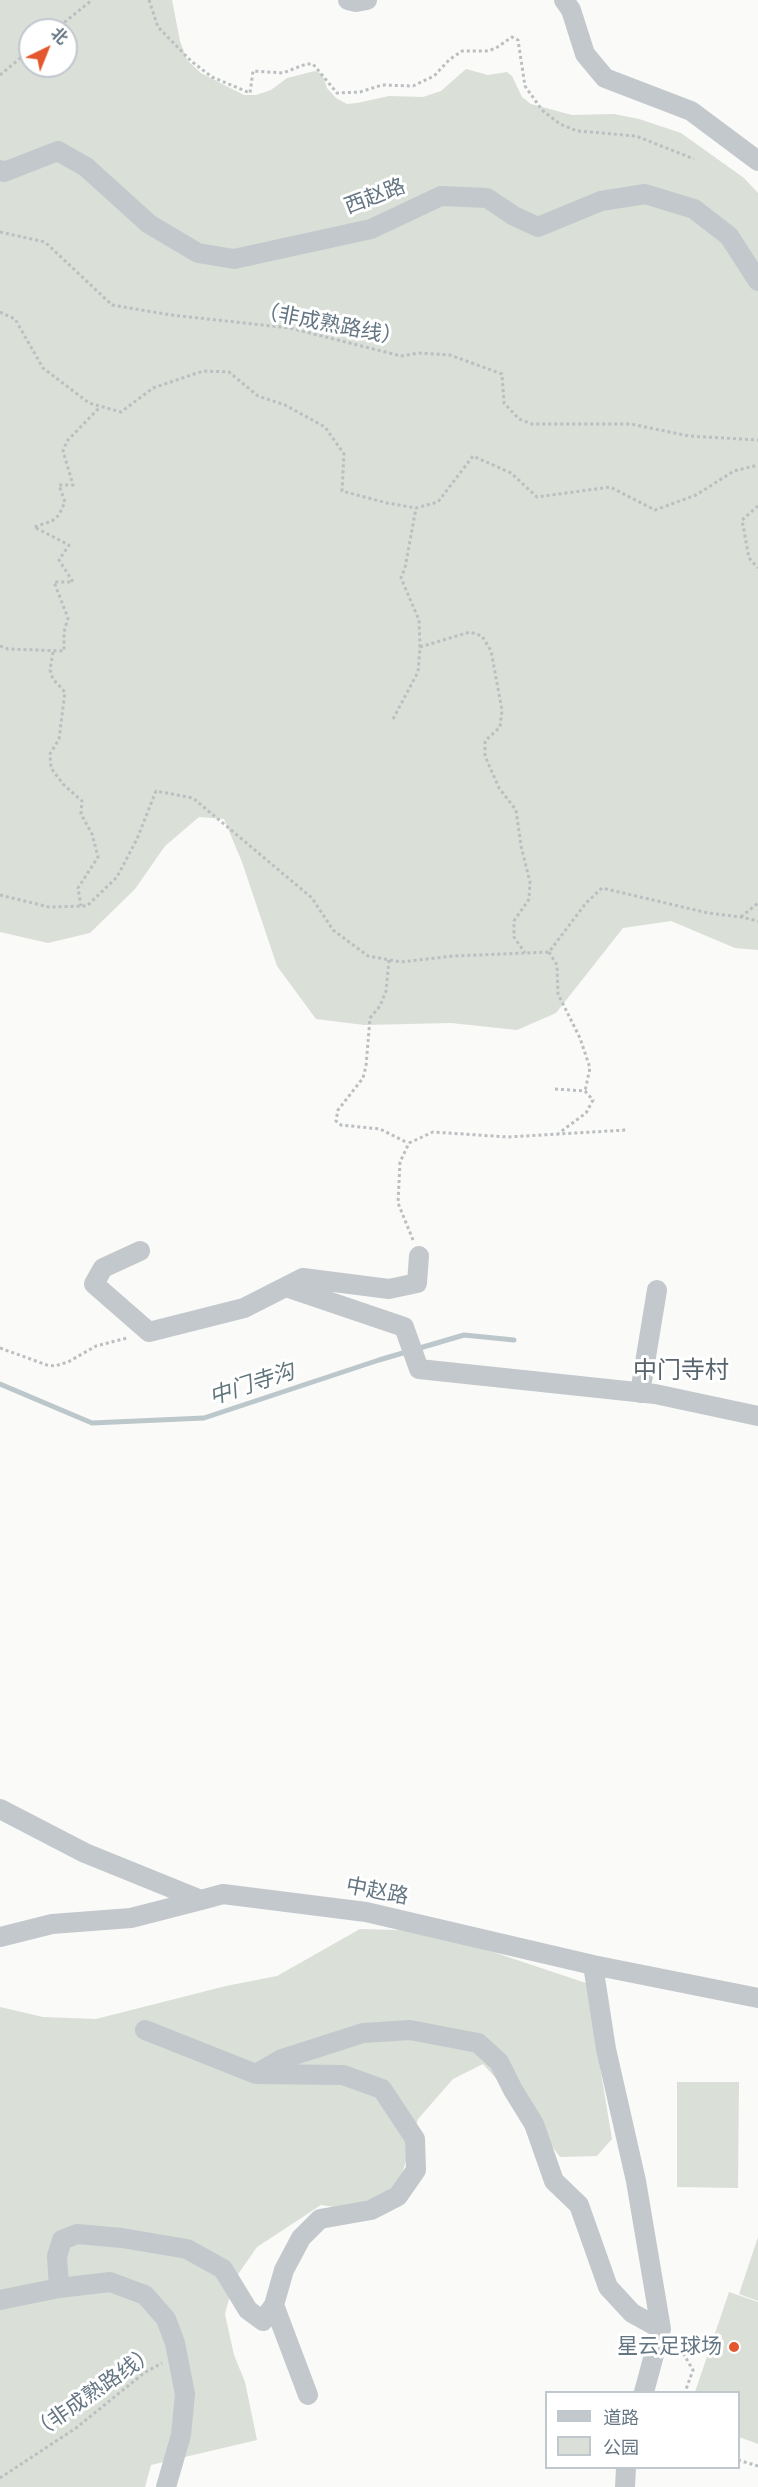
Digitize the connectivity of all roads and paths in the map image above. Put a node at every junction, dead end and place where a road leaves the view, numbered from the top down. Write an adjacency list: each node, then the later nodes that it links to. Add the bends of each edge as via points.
1 (92, 0): 6 (path)
2 (149, 0): 9 (path, via 158,27 190,61 212,77 250,93 253,71 283,73 306,64 313,64 337,93 360,93 382,85 413,86 434,76 462,51 488,51 512,37 518,40 525,86 542,110 560,124 577,131 636,136)
3 (348, 0): 4 (street)
4 (367, 0)
5 (564, 0): 10 (street, via 585,54 604,78 692,111)
6 (70, 18)
7 (18, 60): 8 (path)
8 (0, 75)
9 (694, 159)
10 (758, 161)
11 (0, 170): 13 (street, 西赵路, via 4,172 58,151 86,167 149,224 198,253 234,259 371,229 441,196 487,198 538,227 601,201 645,194 694,208 729,236)
12 (0, 232): 16 (path, （非成熟路线）, via 45,242 112,304 171,315 290,328 401,356 450,355 502,374 504,403 519,419 532,424 631,424 689,436)
13 (758, 281)
14 (0, 312): 15 (path, via 15,319 43,368 88,403)
15 (101, 407): 19 (path, via 121,412 153,388 203,371 229,372 258,396 285,405 325,427 344,454 342,491); 23 (path, via 67,441 63,452 73,485 59,485 65,502 59,515 34,527 69,545 59,560 73,582 54,582 68,618 64,651)
16 (758, 440)
17 (758, 465): 19 (path, via 734,471 696,495 655,510 610,487 537,497 511,473 473,456 438,502)
18 (758, 506): 20 (path, via 742,520 749,558)
19 (416, 508): 22 (path, via 401,578 419,620)
20 (758, 568)
21 (0, 646): 23 (path, via 8,650)
22 (420, 647): 24 (path, via 418,672); 31 (path, via 470,632 482,636 491,651 502,710 500,727 485,741 485,756 516,810 530,882 529,899 514,921 514,937)
23 (53, 652): 27 (path, via 50,670 65,692 59,739 50,754 51,768 82,801 81,814 98,856 78,888)
24 (393, 719)
25 (0, 895): 27 (path, via 49,907)
26 (758, 903): 28 (path)
27 (81, 906): 32 (path, via 87,906 117,877 156,791 193,798 312,898 333,930 368,956)
28 (741, 917): 29 (path); 30 (path, via 602,888)
29 (758, 921)
30 (549, 952): 31 (path); 34 (path, via 557,965 558,994 590,1068)
31 (525, 953): 32 (path)
32 (389, 960): 37 (path, via 386,991 370,1018 363,1078 338,1110 336,1121 341,1125 380,1129)
33 (555, 1089): 34 (path)
34 (585, 1091): 36 (path, via 593,1100 586,1113)
35 (626, 1130): 36 (path)
36 (557, 1134): 37 (path, via 508,1137 433,1132)
37 (409, 1143): 39 (path, via 400,1162 398,1203)
38 (140, 1251): 42 (street, via 103,1268 94,1284)
39 (419, 1256): 40 (street, via 417,1283 389,1289 303,1278)
40 (286, 1287): 42 (street, via 244,1308); 44 (street, via 404,1327 419,1369)
41 (657, 1290): 44 (street)
42 (150, 1332): 43 (path, via 96,1346 55,1365)
43 (0, 1348)
44 (640, 1393): 45 (street)
45 (756, 1411)
46 (0, 1809): 47 (street, via 85,1853)
47 (201, 1900): 48 (street, 中赵路, via 131,1918 52,1924); 49 (street, 中赵路, via 223,1894 366,1912)
48 (0, 1937)
49 (593, 1965): 50 (street, 中赵路); 56 (street)
50 (758, 1998)
51 (145, 2030): 52 (street)
52 (256, 2074): 55 (street, via 343,2075 382,2089 415,2139 416,2170 398,2196 371,2210 320,2219 301,2238 284,2270); 56 (street, via 282,2059 363,2033 410,2030 478,2043 499,2062 534,2124 554,2181 579,2205 608,2288 632,2313)
53 (58, 2288): 54 (street); 55 (street, via 57,2256 62,2240 77,2234 187,2249 223,2269 248,2310 263,2321); 57 (street, via 110,2282 145,2295 166,2319)
54 (0, 2300)
55 (274, 2305): 60 (street)
56 (661, 2329): 58 (street); 59 (path, via 676,2340 693,2370)
57 (177, 2354): 64 (path, （非成熟路线）, via 144,2373 76,2428); 65 (street, via 185,2394 181,2435)
58 (644, 2391)
59 (685, 2391)
60 (308, 2395)
61 (740, 2461): 62 (path)
62 (758, 2466)
63 (626, 2469): 66 (street)
64 (0, 2478)
65 (166, 2487)
66 (626, 2487)

